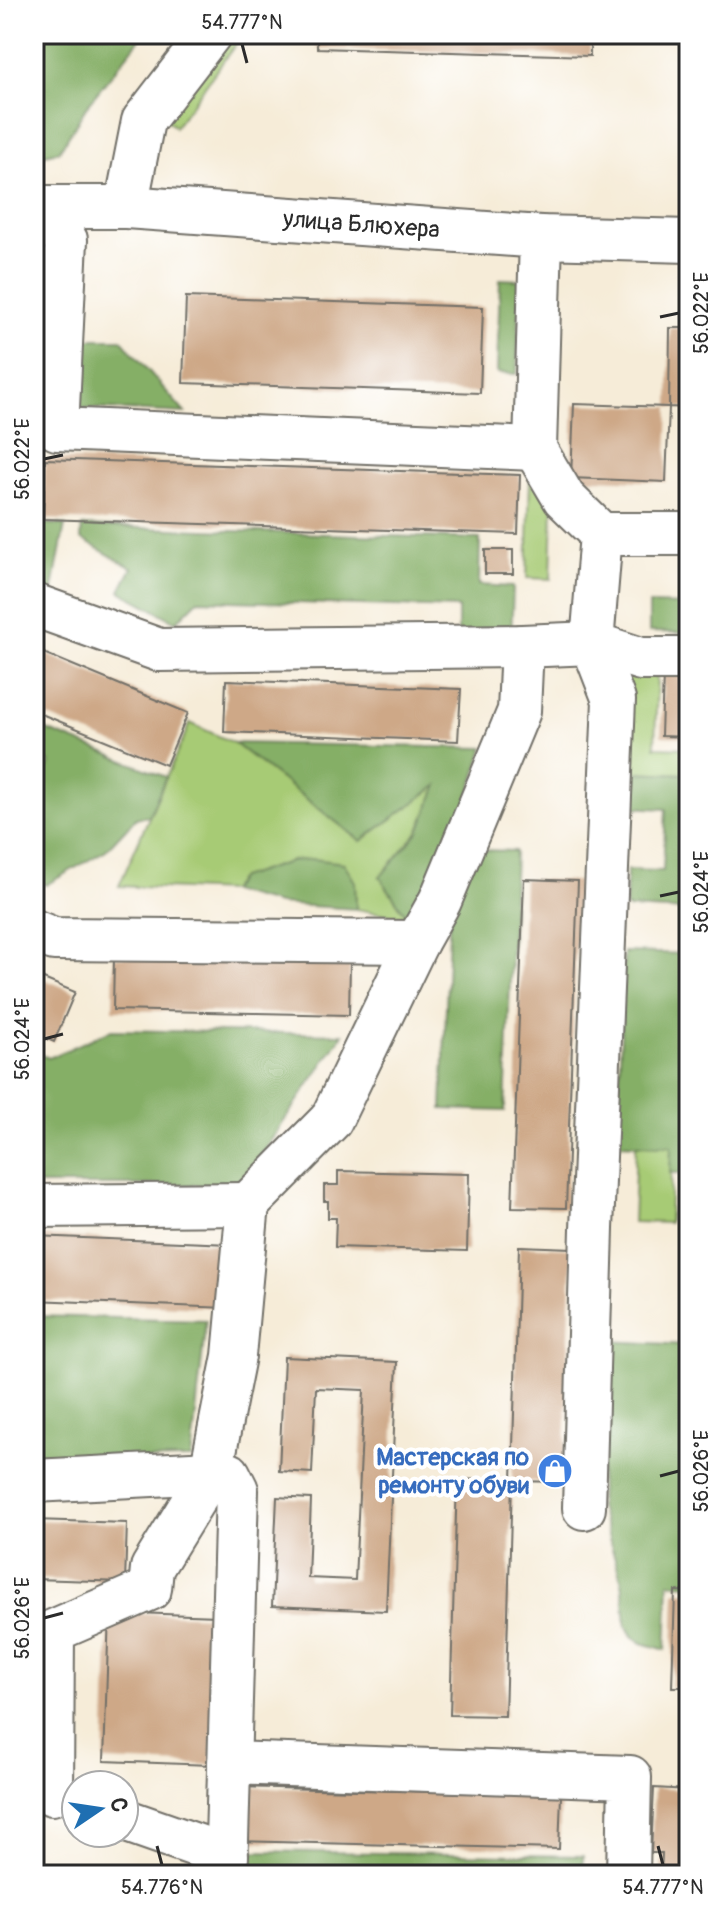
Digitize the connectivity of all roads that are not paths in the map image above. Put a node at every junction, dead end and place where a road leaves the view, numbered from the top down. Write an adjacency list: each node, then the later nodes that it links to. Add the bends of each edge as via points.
1 (210, 34): 3 (street, via 143,121)
2 (35, 207): 3 (street, улица Блюхера); 6 (street, via 66,240 57,429)
3 (126, 207): 4 (street, улица Блюхера)
4 (541, 237): 5 (street, улица Блюхера); 6 (street)
5 (689, 241)
6 (535, 449): 7 (street, via 564,498)
7 (601, 534): 8 (street); 10 (street)
8 (689, 534)
9 (34, 605): 11 (street, via 159,650)
10 (592, 643): 11 (street); 12 (street, via 641,659); 19 (street, via 614,700)
11 (522, 646): 14 (street, via 519,711 440,901)
12 (689, 659)
13 (34, 931): 14 (street, via 54,939)
14 (417, 942): 15 (street, via 331,1120)
15 (248, 1204): 16 (street); 17 (street, via 234,1356)
16 (34, 1206)
17 (211, 1472): 18 (street); 20 (street, via 229,1474 237,1490); 21 (street, via 152,1568 150,1589 53,1631)
18 (34, 1481)
19 (584, 1508)
20 (229, 1763): 23 (street); 24 (street, via 630,1777)
21 (54, 1795)
22 (140, 1827): 23 (street)
23 (226, 1866)
24 (628, 1875)

